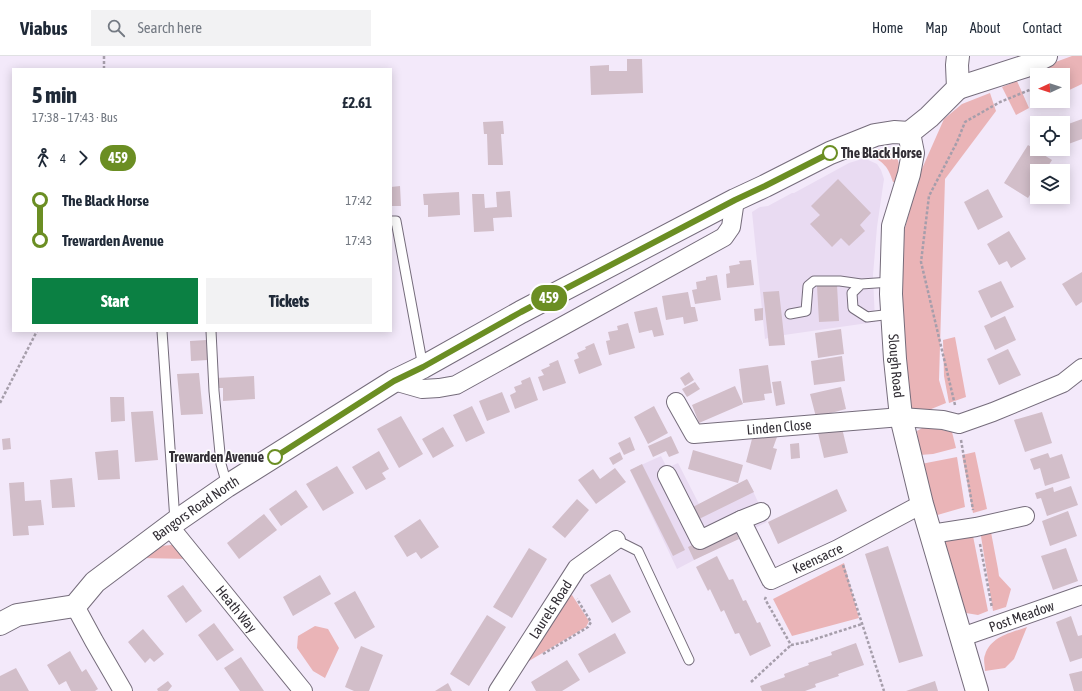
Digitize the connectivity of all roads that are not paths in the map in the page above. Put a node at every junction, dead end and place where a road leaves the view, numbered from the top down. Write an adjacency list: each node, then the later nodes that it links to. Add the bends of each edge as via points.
1 (958, 56): 3 (street)
2 (1046, 56): 3 (street, via 1026,66)
3 (958, 88): 4 (street)
4 (909, 133): 5 (street, Bangors Road North, via 875,135 830,153); 7 (street, Slough Road, via 913,153 910,174 893,226)
5 (735, 200): 13 (street, Bangors Road North, via 521,312); 15 (street, via 731,227 724,237 456,385 422,389)
6 (392, 221): 13 (lane, via 396,221)
7 (892, 282): 8 (lane); 10 (street, Slough Road)
8 (861, 284): 9 (lane, via 814,281 808,286 806,311); 10 (lane, via 852,293 853,308 867,317)
9 (790, 314)
10 (892, 314): 17 (street, Slough Road)
11 (162, 332): 24 (lane)
12 (211, 332): 19 (lane, via 221,464)
13 (423, 367): 15 (street, Bangors Road North)
14 (1082, 368): 17 (street, via 1063,383 959,424 943,420)
15 (394, 381): 19 (street, Bangors Road North)
16 (676, 402): 17 (street, Linden Close, via 694,434)
17 (901, 417): 20 (street, Slough Road)
18 (667, 475): 23 (street, via 700,540)
19 (227, 486): 24 (street, Bangors Road North)
20 (922, 504): 23 (street, Keensacre, via 838,549 771,580); 25 (street, Slough Road)
21 (761, 512): 23 (street)
22 (1025, 516): 25 (street)
23 (741, 520)
24 (172, 524): 28 (street, Bangors Road North, via 95,582); 33 (street, Heath Way)
25 (931, 534): 30 (street, Slough Road)
26 (616, 540): 31 (lane, via 638,551); 34 (street, Laurels Road, via 577,568)
27 (1082, 595): 30 (street, Post Meadow)
28 (75, 606): 29 (street, via 17,615); 32 (street)
29 (0, 624)
30 (962, 637): 35 (street, Slough Road)
31 (689, 660)
32 (123, 691)
33 (303, 691)
34 (498, 691)
35 (977, 691)

